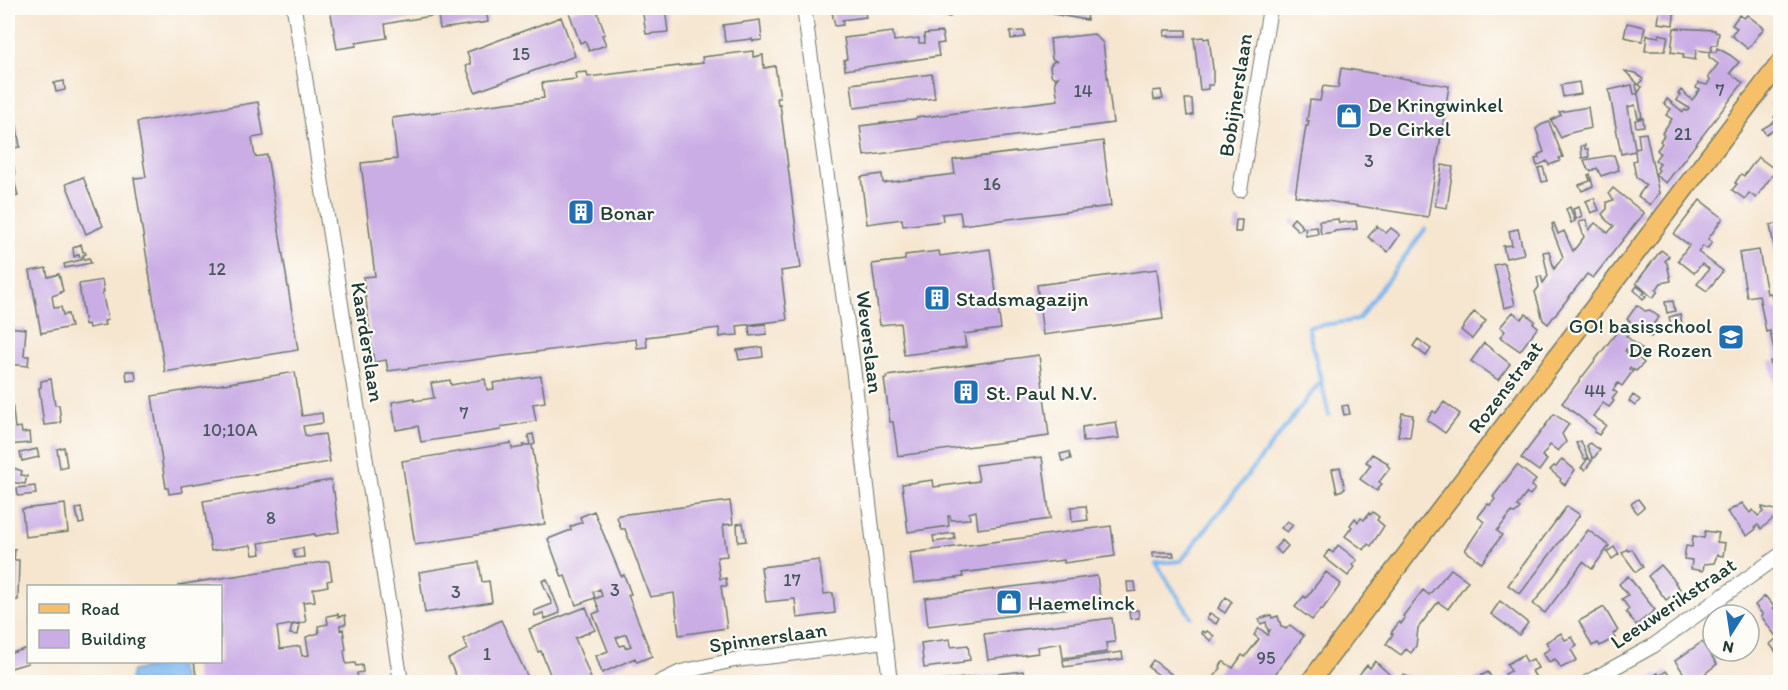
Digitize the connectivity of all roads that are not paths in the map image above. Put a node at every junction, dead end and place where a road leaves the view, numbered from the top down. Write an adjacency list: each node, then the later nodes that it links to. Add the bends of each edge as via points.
1 (294, 8): 8 (street, Kaarderslaan)
2 (804, 8): 7 (street, Weverslaan, via 853,367)
3 (1270, 8): 5 (street, Bobijnerslaan)
4 (1780, 63): 11 (main road, Rozenstraat)
5 (1240, 190)
6 (1780, 555): 12 (street, Leeuwerikstraat, via 1653,646)
7 (884, 641): 9 (street, Spinnerslaan, via 734,660 681,672); 10 (street, Weverslaan)
8 (401, 682)
9 (660, 682)
10 (890, 682)
11 (1310, 682)
12 (1588, 682)

